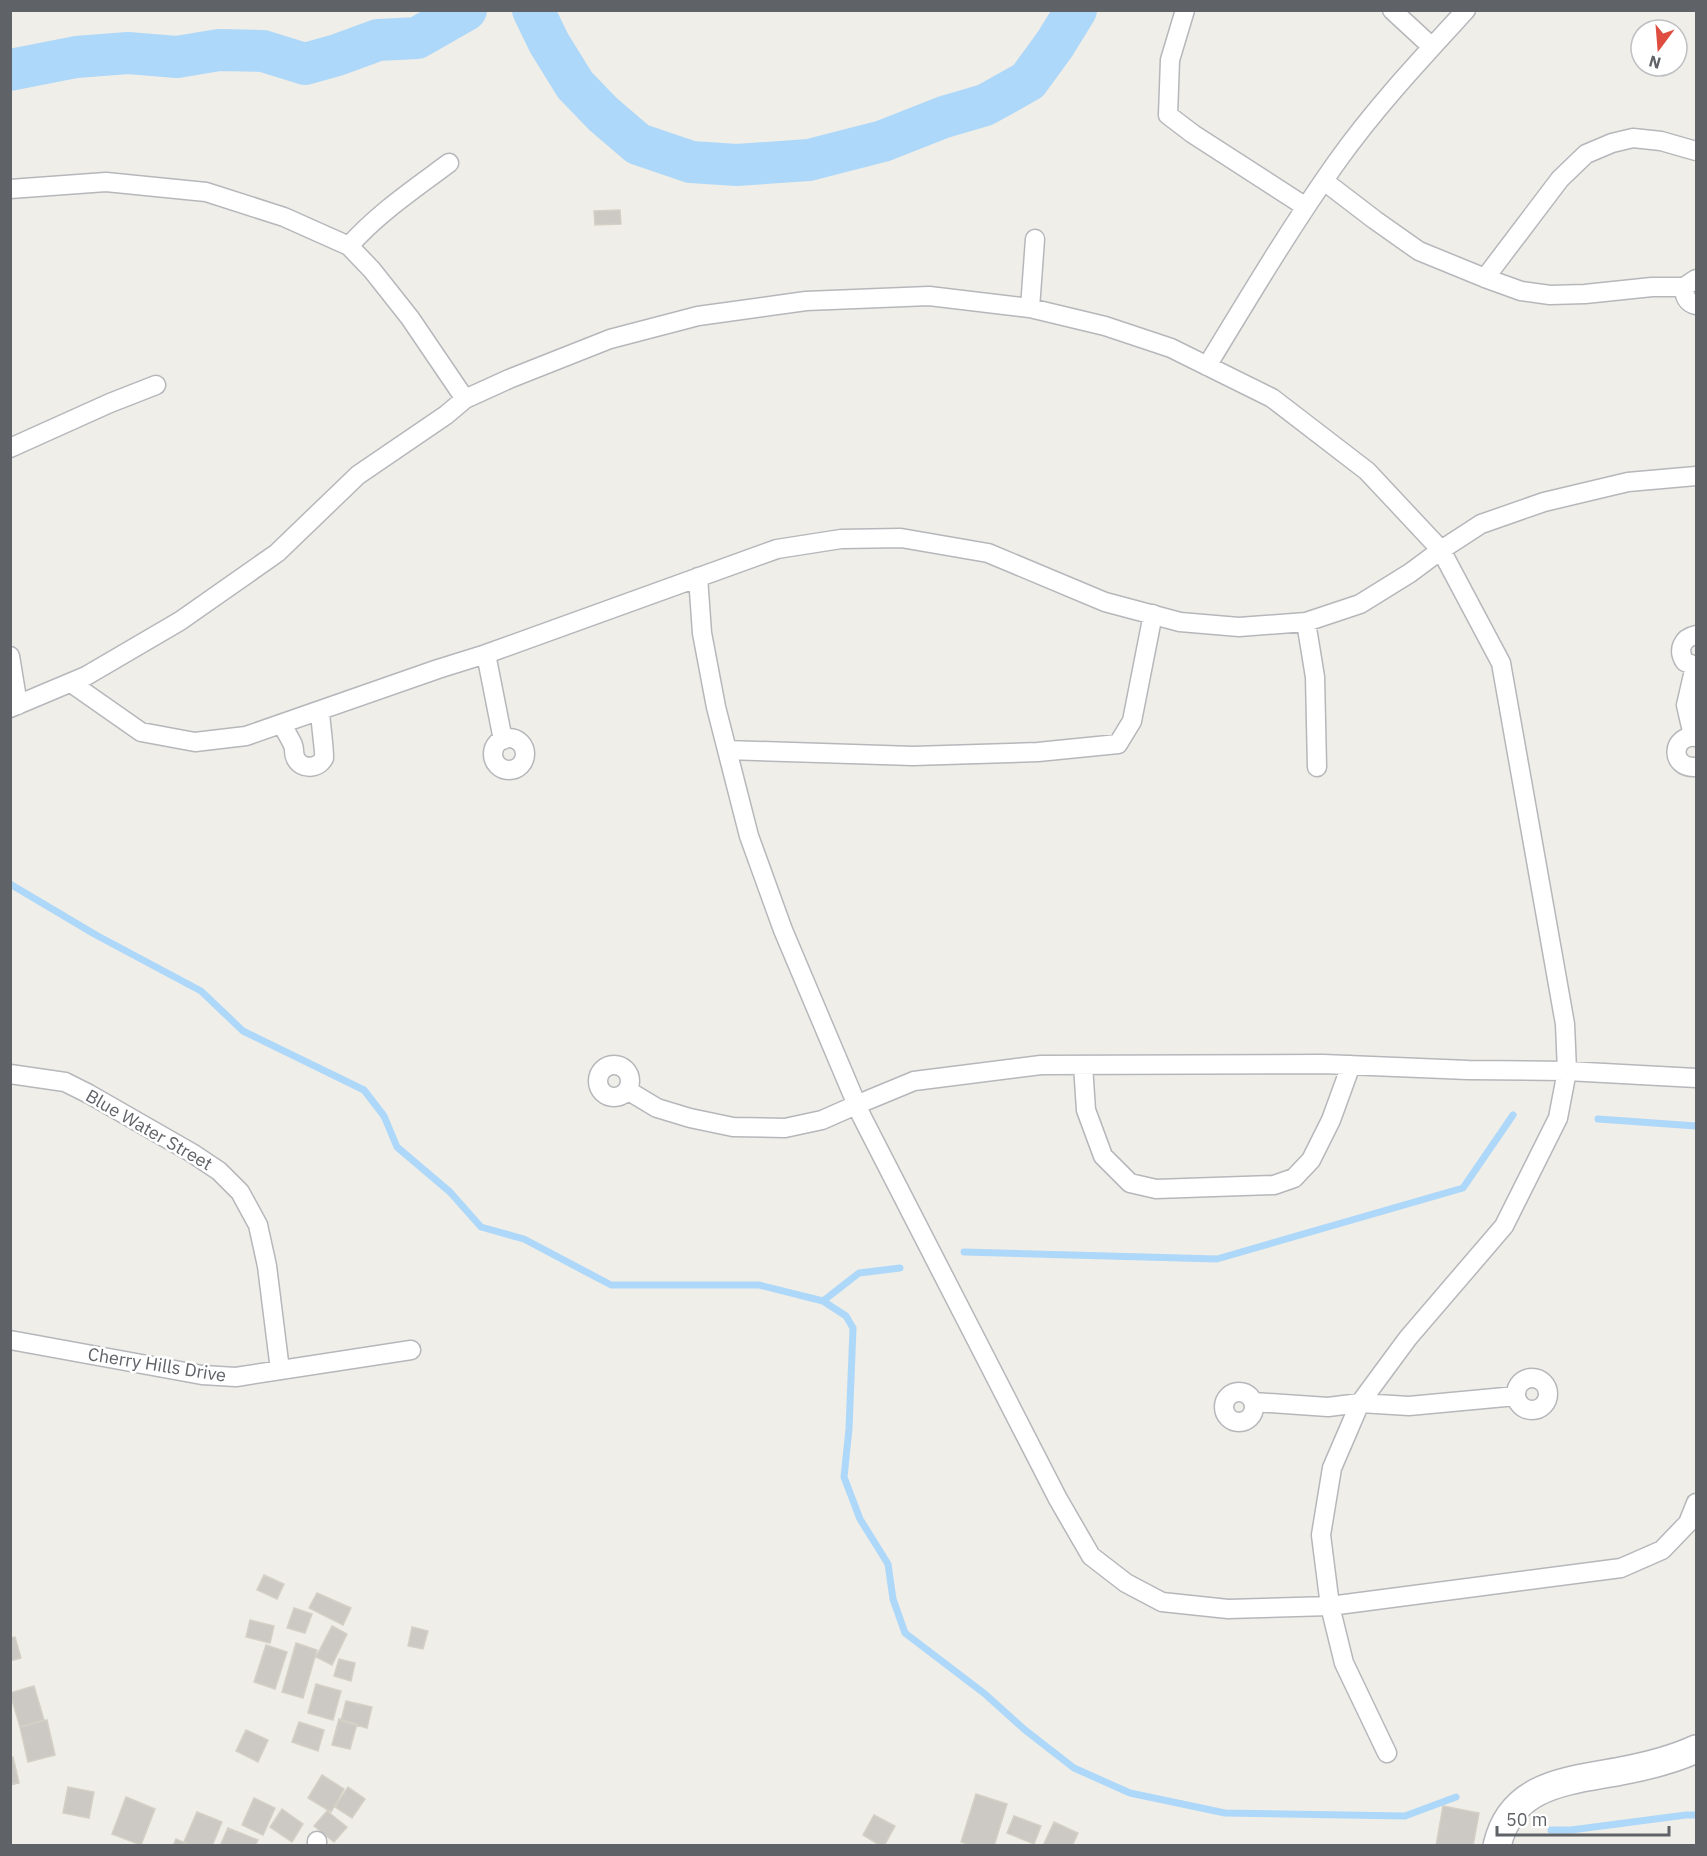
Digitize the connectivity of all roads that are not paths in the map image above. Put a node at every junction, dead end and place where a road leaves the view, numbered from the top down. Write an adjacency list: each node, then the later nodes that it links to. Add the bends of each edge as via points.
1 (1185, 10): 9 (street, via 1170,60 1168,115)
2 (1392, 10): 4 (street)
3 (1466, 10): 4 (street)
4 (1432, 47): 7 (street)
5 (1696, 152): 12 (street, via 1661,141 1633,138 1586,154 1560,179)
6 (449, 163): 11 (street, via 380,215)
7 (1324, 181): 9 (street); 12 (street, via 1419,250)
8 (10, 189): 11 (street, via 106,182 206,192 284,217)
9 (1306, 207): 16 (street)
10 (1035, 239): 15 (street)
11 (349, 246): 18 (street, via 410,318)
12 (1485, 278): 13 (street, via 1521,291 1550,295)
13 (1690, 283): 14 (street, via 1686,297)
14 (1696, 305)
15 (1030, 308): 16 (street, via 1105,326 1172,348); 18 (street, via 929,296 806,301 698,316 610,339)
16 (1207, 366): 21 (street, via 1272,398 1367,471)
17 (156, 385): 19 (street)
18 (465, 399): 29 (street, via 358,475 277,553 180,621)
19 (10, 448)
20 (1696, 476): 21 (street, via 1628,483 1544,502 1481,524)
21 (1441, 549): 24 (street, via 1360,604); 40 (street, via 1501,663 1565,1024)
22 (698, 577): 23 (street, via 777,549 841,539 901,538 988,553 1105,602); 26 (street); 35 (street, via 702,633)
23 (1153, 614): 24 (street, via 1180,622 1239,627); 35 (street, via 1132,721 1118,744 1038,752 914,756)
24 (1306, 622): 36 (street, via 1315,677)
25 (1696, 635): 28 (street, via 1683,642 1681,652 1685,662)
26 (486, 654): 31 (street); 34 (street)
27 (10, 656): 30 (street)
28 (1696, 666): 33 (street, via 1686,705)
29 (71, 683): 30 (street); 32 (street, via 141,732 195,742 246,736)
30 (14, 706)
31 (320, 711): 32 (street); 32 (street, via 325,751 314,766 299,763)
32 (282, 724)
33 (1695, 736): 37 (street, via 1679,743 1677,753 1686,766)
34 (502, 740)
35 (727, 750): 44 (street, via 749,836 783,930)
36 (1317, 767)
37 (1696, 767)
38 (1083, 1065): 39 (street); 39 (street, via 1086,1110 1103,1156 1130,1183 1156,1190 1274,1185 1294,1178 1311,1160); 44 (street, via 1041,1065 914,1081)
39 (1351, 1065): 40 (street)
40 (1567, 1071): 42 (street); 50 (street, via 1558,1118 1504,1226 1408,1338)
41 (10, 1074): 47 (street, Blue Water Street, via 65,1082 81,1090 219,1171 240,1192 258,1225 263,1245)
42 (1696, 1078)
43 (627, 1090): 44 (street, via 657,1108 733,1127 785,1128 822,1120)
44 (856, 1105): 52 (street, via 1091,1556 1126,1583 1162,1602 1228,1610)
45 (10, 1340): 47 (street, Cherry Hills Drive, via 202,1375 236,1377)
46 (411, 1350): 47 (street, Cherry Hills Drive)
47 (280, 1370)
48 (1516, 1396): 50 (street, via 1409,1406)
49 (1254, 1402): 50 (street, via 1328,1407)
50 (1360, 1403): 52 (street, via 1332,1468 1321,1535)
51 (1696, 1503): 52 (street, via 1688,1523 1662,1550 1620,1568)
52 (1330, 1606): 54 (street, via 1344,1663)
53 (1696, 1749): 55 (main road, via 1671,1760 1556,1784 1536,1792 1508,1816)
54 (1387, 1753)
55 (1497, 1845)

